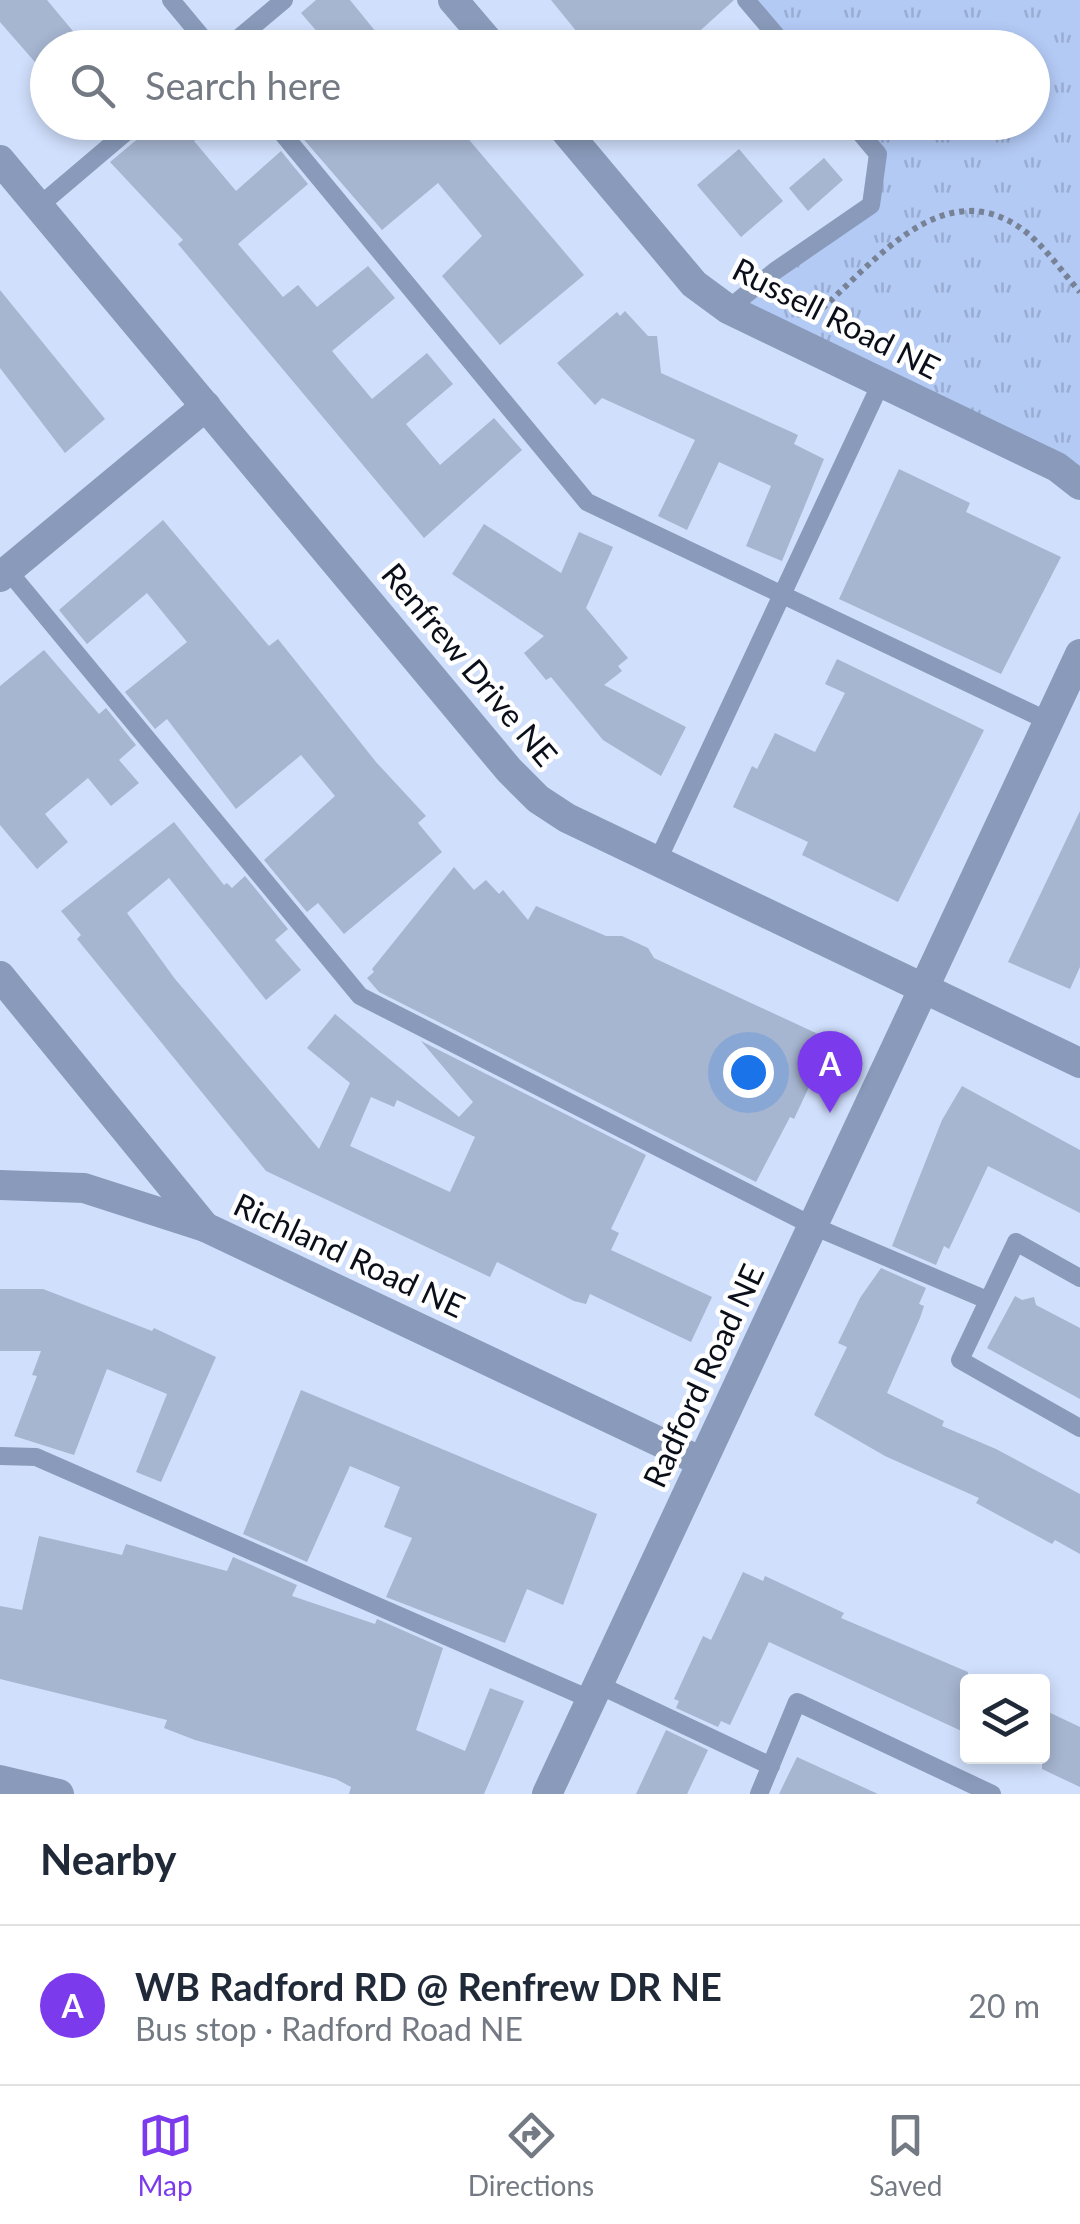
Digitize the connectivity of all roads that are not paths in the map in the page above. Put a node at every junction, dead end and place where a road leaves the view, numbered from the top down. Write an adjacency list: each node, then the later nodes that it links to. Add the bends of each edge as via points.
1 (171, 0): 5 (lane)
2 (284, 0): 6 (lane)
3 (453, 0): 7 (street)
4 (746, 0): 8 (lane)
5 (196, 30)
6 (248, 30)
7 (479, 30)
8 (772, 30)
9 (117, 140): 14 (lane)
10 (288, 140): 20 (lane, via 587,502)
11 (573, 140): 15 (street, Russell Road NE, via 694,284)
12 (866, 140): 15 (lane, via 878,154 872,205)
13 (0, 160): 14 (street, Renfrew Drive NE)
14 (38, 206): 17 (street, Renfrew Drive NE)
15 (728, 309): 16 (street, Russell Road NE)
16 (881, 383): 18 (street, Russell Road NE, via 1057,467); 20 (lane)
17 (206, 406): 19 (street); 23 (street, Renfrew Drive NE, via 509,770 567,818)
18 (1080, 485)
19 (3, 569): 28 (lane, via 360,996)
20 (782, 596): 22 (lane); 23 (lane)
21 (1080, 654): 22 (street)
22 (1048, 721): 25 (street)
23 (658, 860): 25 (street, Renfrew Drive NE)
24 (0, 976): 29 (street, Richland Road NE)
25 (924, 988): 26 (street, Renfrew Drive NE); 28 (street, Radford Road NE)
26 (1080, 1062)
27 (0, 1185): 29 (street, via 84,1188)
28 (813, 1226): 31 (lane); 34 (street, Radford Road NE)
29 (205, 1227): 34 (street, Richland Road NE)
30 (1080, 1278): 31 (lane, via 1016,1242)
31 (987, 1300): 32 (lane, via 960,1360)
32 (1080, 1428)
33 (0, 1456): 35 (lane, via 36,1456)
34 (702, 1462): 35 (street, Radford Road NE)
35 (595, 1692): 36 (lane); 39 (street, Radford Road NE)
36 (771, 1766): 40 (lane); 41 (lane, via 797,1702)
37 (0, 1780): 38 (street)
38 (59, 1794)
39 (547, 1794)
40 (759, 1794)
41 (992, 1794)

